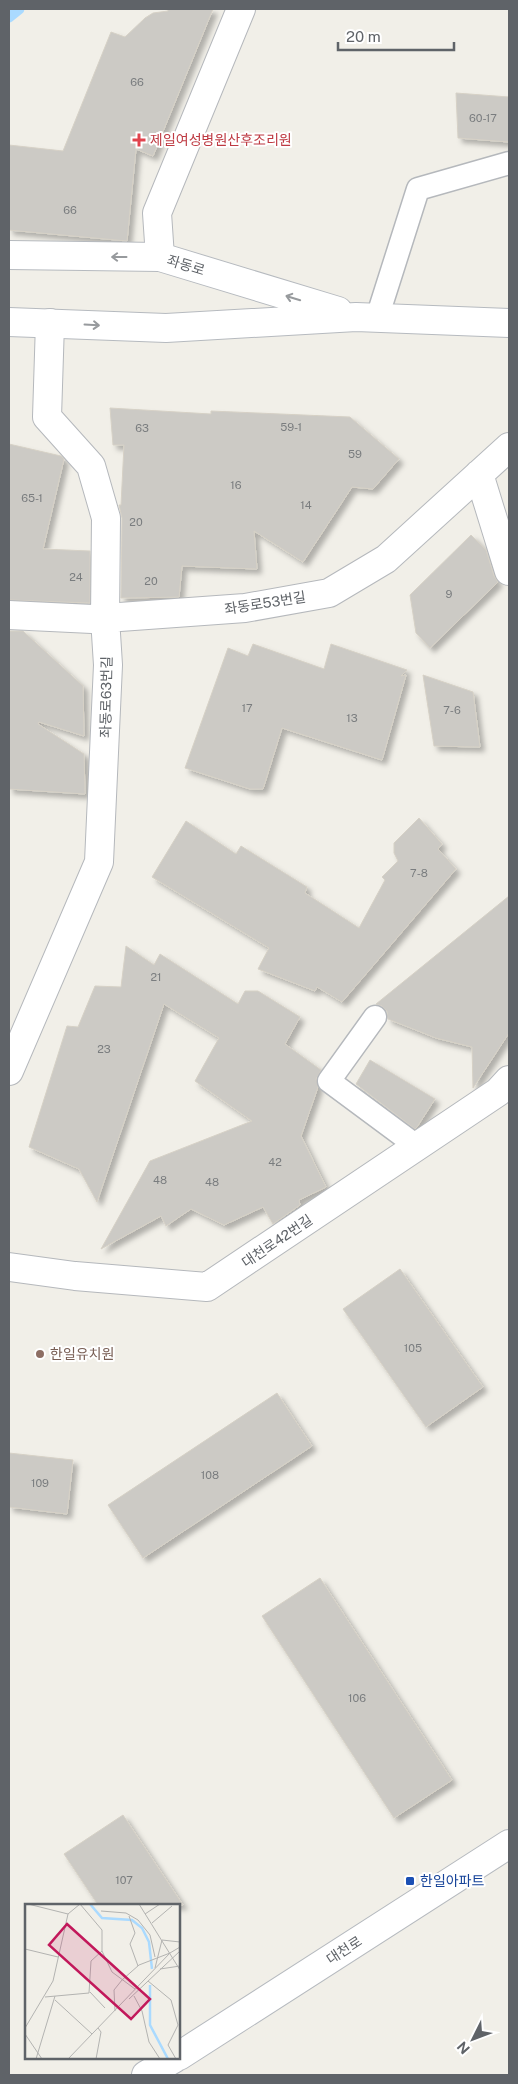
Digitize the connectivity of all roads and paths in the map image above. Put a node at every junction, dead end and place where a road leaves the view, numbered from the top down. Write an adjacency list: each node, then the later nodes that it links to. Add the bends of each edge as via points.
1 (241, 9): 4 (street, via 156,213)
2 (509, 163): 5 (lane, via 418,189)
3 (9, 255): 4 (street, 좌동로, one-way to 3)
4 (160, 258): 5 (street, 좌동로, one-way to 4)
5 (367, 317): 7 (street, 좌동로, one-way to 5, via 166,328); 8 (street, 좌동로)
6 (9, 322): 7 (street, 좌동로)
7 (50, 323): 13 (street, 좌동로63번길, via 47,418 91,466 106,518)
8 (509, 323)
9 (509, 447): 10 (street, 좌동로53번길)
10 (479, 474): 11 (street); 13 (street, 좌동로53번길, via 386,558 329,593 245,608)
11 (509, 571)
12 (9, 615): 13 (street, 좌동로53번길)
13 (105, 618): 15 (street, 좌동로63번길, via 108,665 99,862)
14 (375, 1016): 17 (lane, via 329,1081)
15 (9, 1071)
16 (509, 1080): 17 (street, 대천로42번길, via 498,1092)
17 (418, 1147): 18 (street, 대천로42번길, via 207,1287)
18 (9, 1267)
19 (509, 1844): 20 (street, 대천로)
20 (180, 2055)
21 (173, 2059): 22 (street)
22 (146, 2075)

